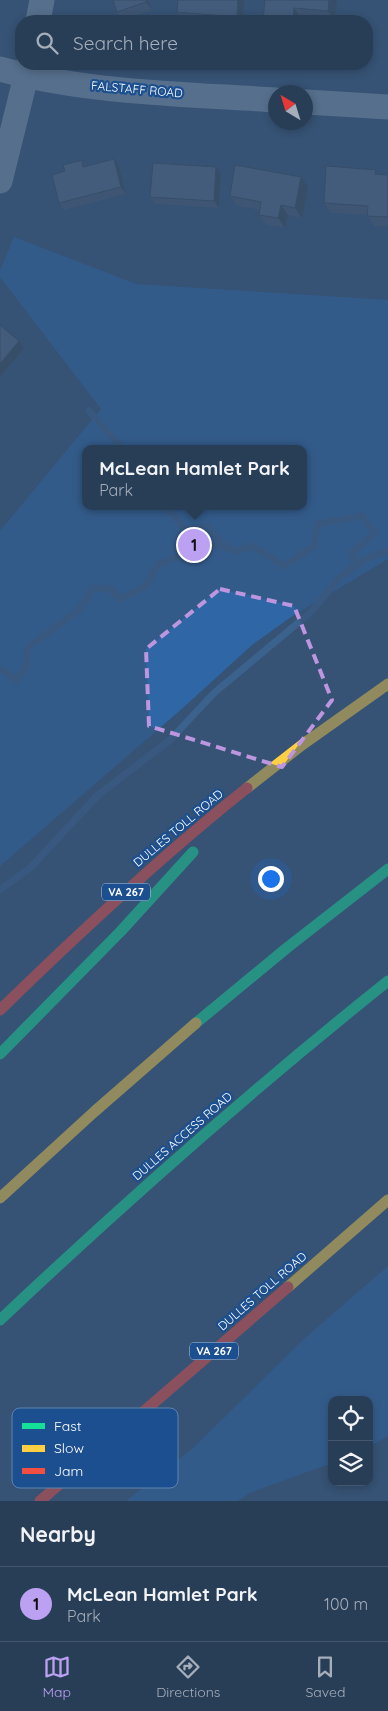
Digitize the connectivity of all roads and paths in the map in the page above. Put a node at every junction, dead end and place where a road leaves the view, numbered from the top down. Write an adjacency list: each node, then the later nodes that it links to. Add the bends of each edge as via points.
1 (42, 0): 2 (street)
2 (39, 15)
3 (0, 69): 4 (street, FALSTAFF ROAD)
4 (15, 70)
5 (27, 70): 6 (street, FALSTAFF ROAD, via 78,84); 9 (street)
6 (268, 99)
7 (313, 103): 8 (street)
8 (388, 108)
9 (0, 181)
10 (388, 684): 11 (highway, DULLES TOLL ROAD / VA 267)
11 (257, 780): 14 (highway, DULLES TOLL ROAD / VA 267, via 74,938); 15 (highway, via 121,932)
12 (388, 868): 16 (highway, via 169,1045)
13 (388, 981): 18 (highway, DULLES ACCESS ROAD, via 197,1140)
14 (0, 1010)
15 (0, 1054)
16 (0, 1198)
17 (388, 1200): 19 (highway, DULLES TOLL ROAD / VA 267)
18 (0, 1320)
19 (148, 1408)
20 (55, 1488): 21 (highway, DULLES TOLL ROAD / VA 267)
21 (40, 1501)

